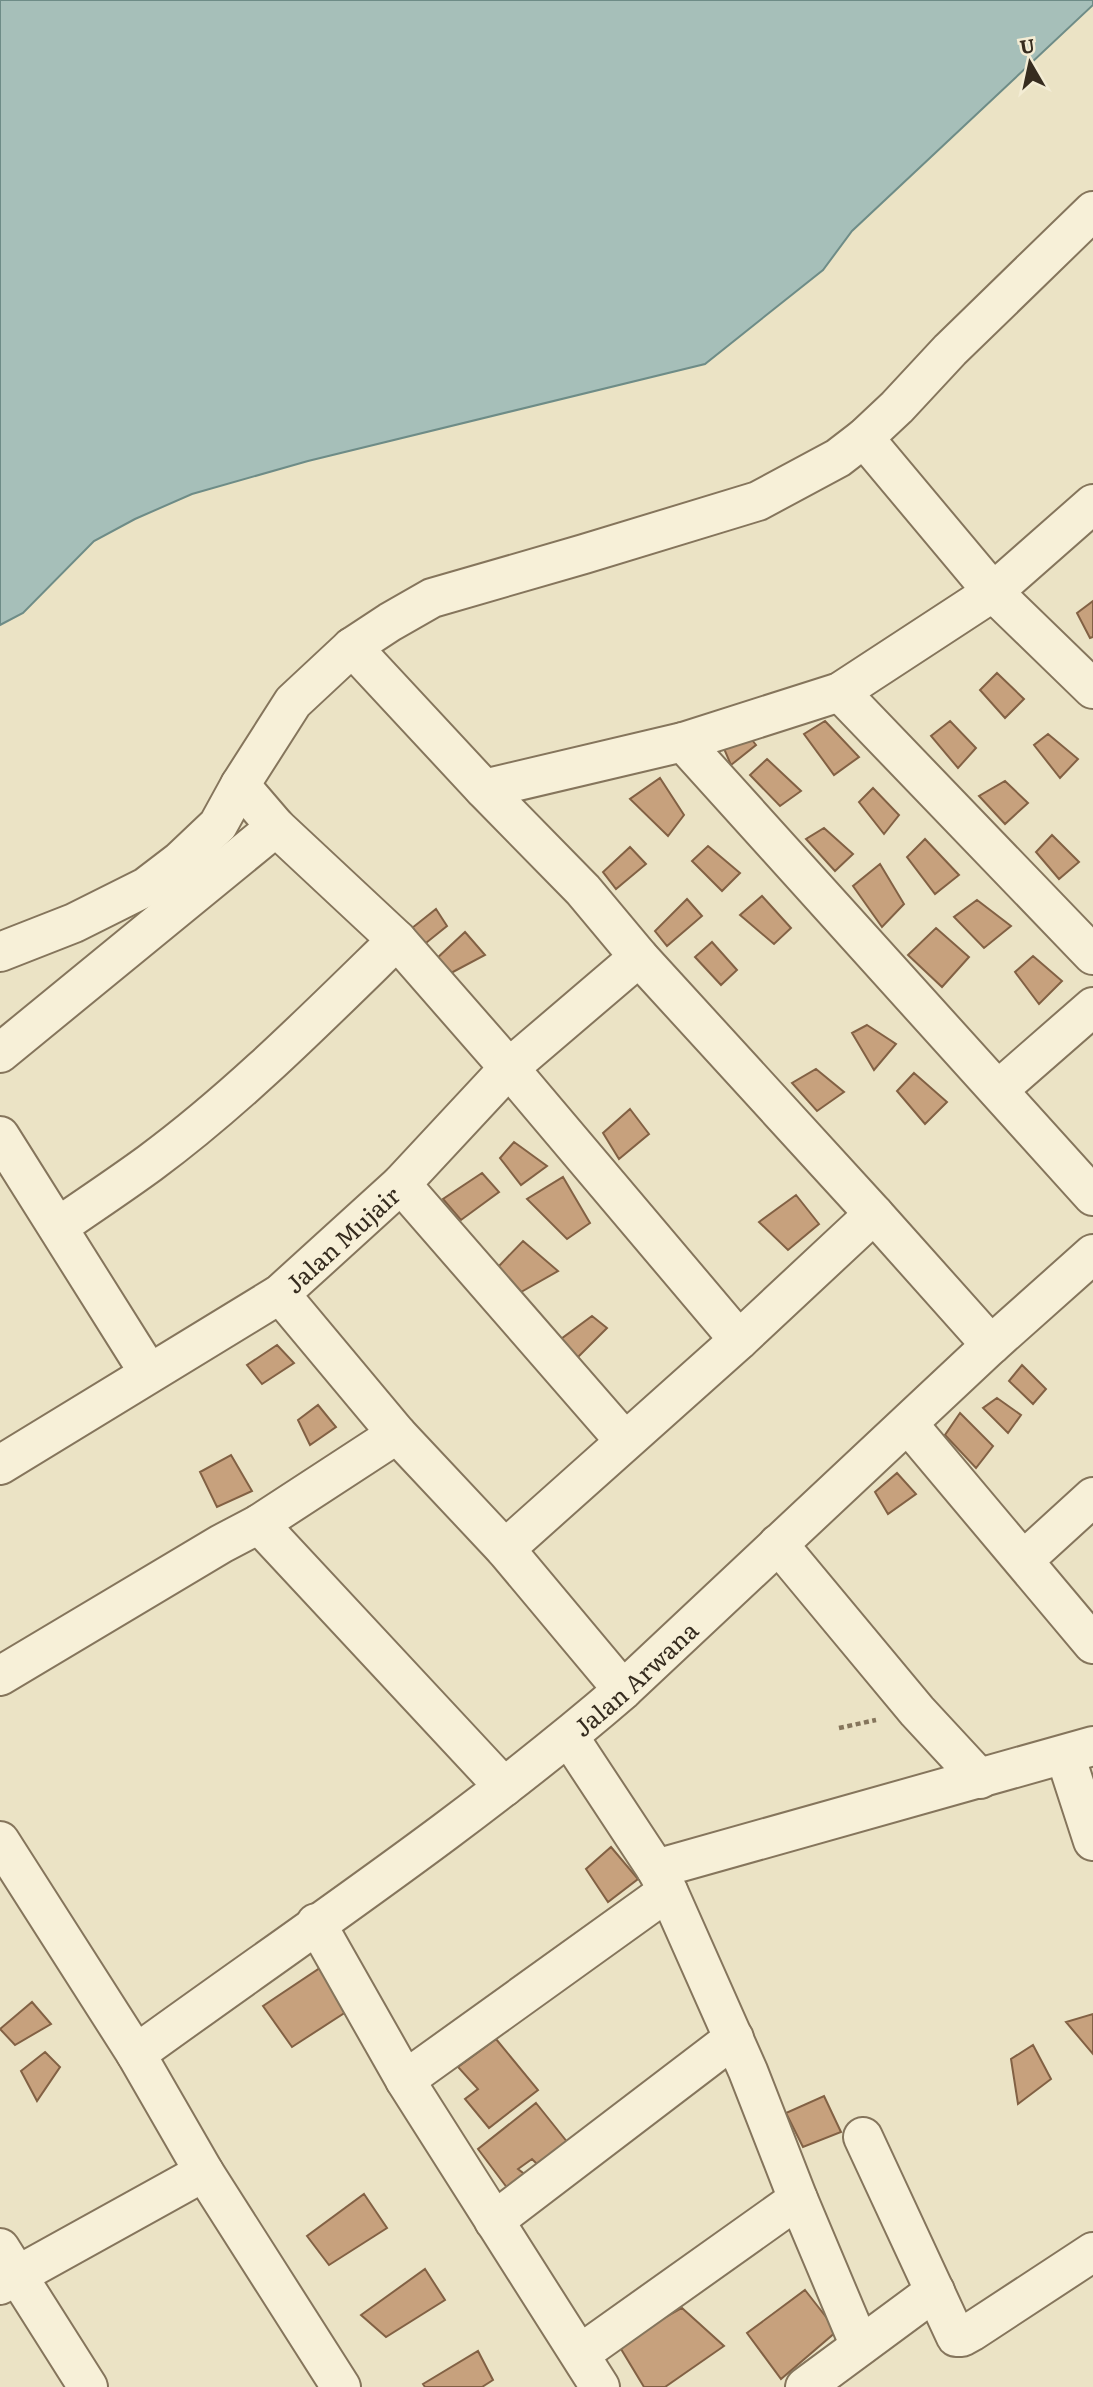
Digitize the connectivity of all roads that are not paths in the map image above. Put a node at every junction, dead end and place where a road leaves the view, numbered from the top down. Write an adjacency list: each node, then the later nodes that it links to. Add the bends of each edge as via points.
1 (1093, 211): 2 (street)
2 (864, 438): 4 (street); 5 (street, via 838,458 758,500 432,598)
3 (1093, 504): 4 (street)
4 (993, 592): 6 (street); 7 (street)
5 (352, 648): 9 (street, via 293,702); 10 (street)
6 (1093, 689)
7 (840, 692): 8 (street); 14 (street)
8 (683, 742): 10 (street); 19 (street)
9 (240, 785): 11 (street); 13 (street, via 218,825 146,887 74,923)
10 (484, 789): 15 (street, via 583,890)
11 (276, 827): 12 (street); 17 (street)
12 (397, 940): 18 (street); 24 (street, via 212,1111)
13 (0, 952)
14 (1093, 955)
15 (639, 957): 18 (street, Jalan Mujair); 23 (street)
16 (1093, 1007): 19 (street)
17 (0, 1053)
18 (509, 1068): 21 (street, Jalan Mujair); 27 (street)
19 (998, 1090): 22 (street)
20 (0, 1136): 24 (street)
21 (401, 1184): 26 (street, Jalan Mujair); 32 (street)
22 (1093, 1196)
23 (874, 1214): 27 (street); 28 (street)
24 (58, 1227): 29 (street)
25 (1093, 1254): 28 (street, Jalan Arwana)
26 (280, 1294): 29 (street, Jalan Mujair); 31 (street)
27 (739, 1340): 32 (street)
28 (991, 1345): 30 (street, Jalan Arwana)
29 (149, 1373): 33 (street, Jalan Mujair)
30 (908, 1424): 36 (street, Jalan Arwana); 38 (street)
31 (397, 1434): 35 (street); 37 (street)
32 (624, 1440): 37 (street)
33 (4, 1454)
34 (1093, 1497): 38 (street)
35 (259, 1524): 40 (street); 45 (street)
36 (778, 1544): 41 (street, Jalan Arwana); 44 (street)
37 (505, 1549): 41 (street)
38 (1024, 1560): 39 (street)
39 (1093, 1644)
40 (0, 1676)
41 (623, 1690): 42 (street, Jalan Arwana)
42 (569, 1737): 45 (street, Jalan Arwana); 48 (street)
43 (1079, 1751): 44 (street); 46 (street)
44 (980, 1779): 48 (street)
45 (504, 1787): 49 (street, Jalan Arwana)
46 (1093, 1841)
47 (0, 1842): 51 (street)
48 (662, 1880): 50 (street); 52 (street)
49 (316, 1923): 51 (street, Jalan Arwana); 52 (street)
50 (734, 2038): 55 (street); 56 (street)
51 (136, 2054): 54 (street)
52 (405, 2080): 56 (street)
53 (863, 2137): 59 (street)
54 (204, 2172): 58 (street); 63 (street)
55 (797, 2199): 60 (street); 61 (street)
56 (494, 2221): 61 (street)
57 (1093, 2252): 59 (street, via 962,2337 955,2335)
58 (6, 2269): 62 (street)
59 (935, 2291): 60 (street)
60 (860, 2346): 65 (street)
61 (580, 2354): 64 (street)
62 (88, 2387)
63 (341, 2387)
64 (600, 2387)
65 (804, 2387)

